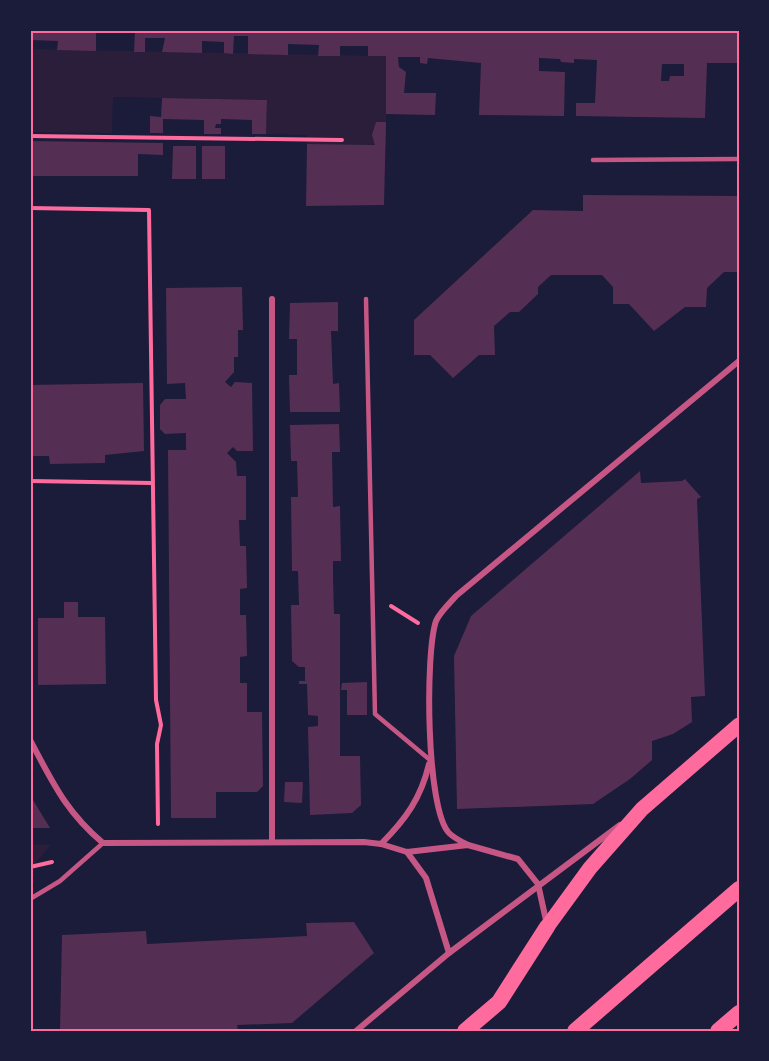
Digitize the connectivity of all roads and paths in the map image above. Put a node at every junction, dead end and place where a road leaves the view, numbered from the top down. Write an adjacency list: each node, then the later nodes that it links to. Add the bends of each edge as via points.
1 (30, 136): 2 (path)
2 (342, 140)
3 (739, 159): 4 (lane)
4 (593, 160)
5 (30, 208): 10 (path, via 149,210)
6 (272, 298): 17 (street)
7 (366, 298): 11 (lane)
8 (739, 361): 12 (street, via 456,596 437,618)
9 (30, 481): 10 (path)
10 (153, 483): 19 (path, via 156,700 161,725 157,744)
11 (372, 595): 12 (path); 15 (lane, via 375,714)
12 (434, 632): 15 (street, via 430,649)
13 (739, 725): 16 (main road)
14 (30, 740): 18 (street, via 64,804)
15 (430, 760): 20 (street, via 424,787 412,811); 21 (street, via 441,818 448,832)
16 (642, 809): 23 (street); 26 (main road, via 590,868)
17 (272, 842): 19 (street); 20 (street)
18 (103, 843): 19 (street); 25 (lane, via 60,881)
19 (158, 843)
20 (381, 844): 22 (street)
21 (468, 845): 22 (street); 23 (street, via 518,859)
22 (407, 852): 27 (street, via 426,878)
23 (538, 884): 26 (street); 27 (street)
24 (739, 889): 31 (highway)
25 (30, 899)
26 (548, 927): 30 (highway, via 499,1002)
27 (449, 952): 29 (street)
28 (739, 1013): 32 (highway)
29 (356, 1031)
30 (465, 1031)
31 (575, 1031)
32 (718, 1031)

